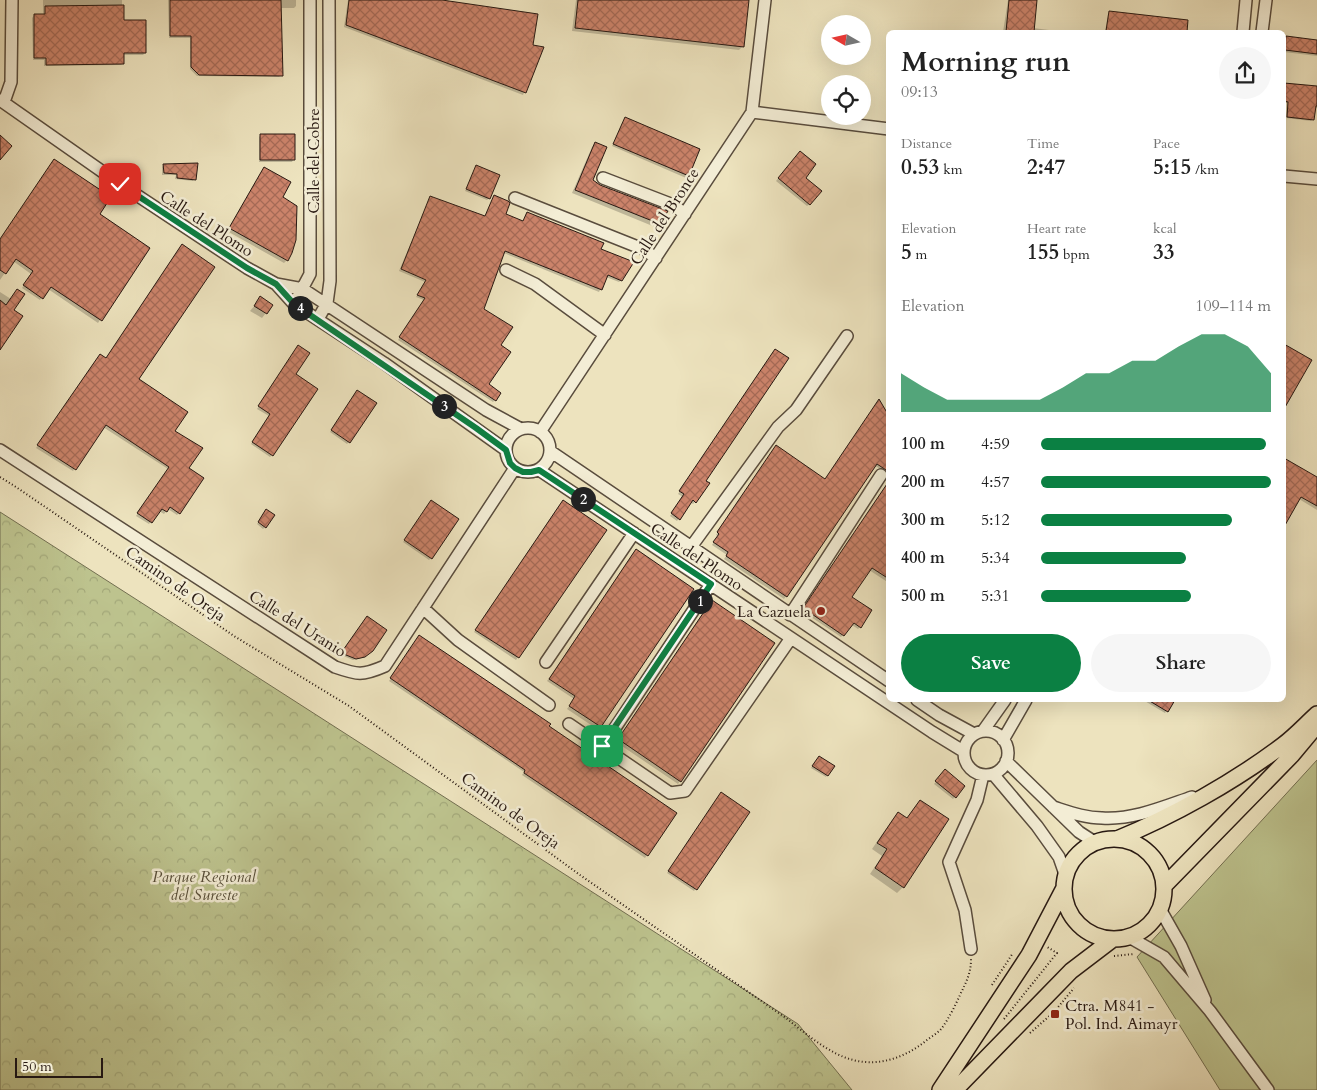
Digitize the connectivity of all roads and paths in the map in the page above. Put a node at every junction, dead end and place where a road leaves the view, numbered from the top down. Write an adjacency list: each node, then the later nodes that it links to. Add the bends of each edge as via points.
1 (12, 0): 9 (street, via 11,82)
2 (310, 0): 20 (street, Calle del Cobre, via 310,274)
3 (329, 0): 21 (street, Calle del Cobre, via 330,280)
4 (765, 0): 10 (street, Calle del Bronce)
5 (1246, 0): 7 (street)
6 (1266, 0): 8 (street)
7 (1243, 30)
8 (1262, 30)
9 (2, 101): 19 (street, Calle del Plomo, via 120,184)
10 (752, 112): 11 (street); 16 (street, Calle del Bronce)
11 (886, 129)
12 (1286, 176): 14 (street)
13 (603, 178): 16 (street, via 673,205)
14 (1317, 180)
15 (515, 198): 17 (street, via 643,249)
16 (685, 214): 17 (street, Calle del Bronce)
17 (656, 258): 24 (street, Calle del Bronce)
18 (506, 270): 24 (street, via 535,284)
19 (276, 284): 20 (street, Calle del Plomo); 22 (street, Calle del Plomo)
20 (303, 288): 21 (street, Calle del Plomo); 22 (street, Calle del Cobre)
21 (327, 303): 23 (street, Calle del Cobre); 26 (street, Calle del Plomo, via 486,410)
22 (294, 304): 23 (street, Calle del Plomo)
23 (318, 319): 29 (street, Calle del Plomo)
24 (605, 335): 27 (street, Calle del Bronce)
25 (847, 336): 36 (street, via 796,410 778,427)
26 (521, 429): 27 (street); 29 (street, via 513,434)
27 (540, 432): 30 (street)
28 (0, 450): 38 (street, Calle del Uranio, via 335,667 357,675 384,666)
29 (506, 450): 31 (street)
30 (550, 451): 32 (street); 36 (street, Calle del Plomo)
31 (515, 468): 32 (street, via 523,472); 38 (street, Calle del Uranio)
32 (539, 470): 35 (street, Calle del Plomo)
33 (881, 475): 39 (street)
34 (0, 477): 68 (path, Camino de Oreja, via 234,636 349,706 580,875 808,1035 852,1060 896,1059 918,1048 941,1030 971,971)
35 (634, 533): 37 (street, Calle del Plomo); 41 (street)
36 (691, 547): 39 (street, Calle del Plomo)
37 (711, 584): 40 (street, Calle del Plomo); 54 (street)
38 (423, 608): 48 (street, via 458,640)
39 (790, 615): 42 (street, Calle del Plomo)
40 (791, 638): 43 (street, Calle del Plomo); 54 (street, via 686,791 670,792)
41 (546, 662)
42 (886, 679)
43 (886, 701)
44 (887, 702): 55 (street, Calle del Plomo)
45 (920, 702): 52 (street, via 939,715)
46 (1003, 702): 52 (street)
47 (1025, 702): 53 (street)
48 (549, 705)
49 (1317, 714): 58 (main road, via 1283,745)
50 (569, 724): 54 (street)
51 (1317, 725): 63 (main road, via 1292,755)
52 (979, 733): 53 (street, via 991,732); 55 (street, via 965,744)
53 (1003, 740): 56 (street, via 1008,750)
54 (602, 746)
55 (963, 751): 57 (street, via 965,762 972,771)
56 (1006, 762): 57 (street, via 1001,769); 59 (street)
57 (988, 775): 62 (street, via 1037,826 1059,857); 68 (street, via 949,862 965,910)
58 (1213, 791): 59 (street, via 1127,817 1081,816); 60 (main road)
59 (1053, 807): 61 (street)
60 (1117, 839): 61 (main road); 63 (main road, via 1144,849 1154,859)
61 (1096, 843): 62 (main road, via 1072,862)
62 (1065, 882): 66 (main road, via 1066,901 1078,924 1088,932); 67 (main road)
63 (1164, 886): 64 (main road)
64 (1160, 909): 65 (main road, via 1153,921); 72 (street, via 1181,946)
65 (1130, 937): 66 (main road); 72 (street, via 1164,957)
66 (1113, 939): 76 (main road, via 1072,971)
67 (1038, 941): 73 (path, via 1057,953); 75 (main road)
68 (971, 949)
69 (1141, 953): 70 (path)
70 (1112, 956)
71 (1075, 986): 74 (path, via 1044,1022)
72 (1210, 1011): 77 (street)
73 (1001, 1023)
74 (1026, 1036)
75 (940, 1090)
76 (955, 1090)
77 (1268, 1090)

